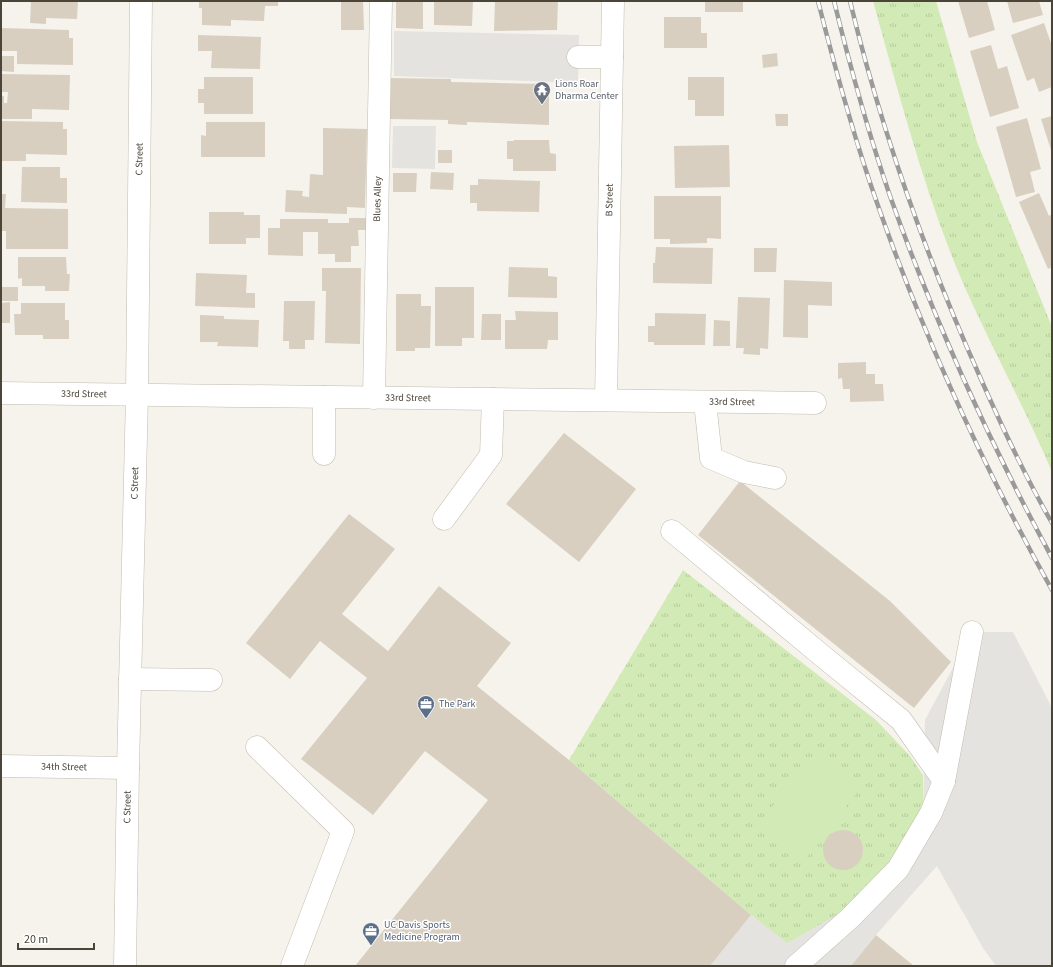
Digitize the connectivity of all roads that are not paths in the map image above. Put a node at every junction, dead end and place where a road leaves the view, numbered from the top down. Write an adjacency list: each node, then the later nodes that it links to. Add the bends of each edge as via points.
1 (141, 1): 7 (street, C Street)
2 (381, 1): 9 (street, Blues Alley, via 389,54)
3 (613, 1): 5 (street, B Street)
4 (578, 57): 5 (street)
5 (612, 57): 11 (street, B Street)
6 (1, 393): 7 (street, 33rd Street)
7 (137, 395): 8 (street, 33rd Street); 19 (street, C Street)
8 (324, 397): 9 (street, 33rd Street); 14 (street)
9 (374, 398): 10 (street, 33rd Street)
10 (493, 399): 11 (street, 33rd Street); 16 (street, via 491,456)
11 (606, 400): 12 (street, 33rd Street)
12 (705, 402): 13 (street, 33rd Street); 15 (street, via 711,458 744,472)
13 (815, 403)
14 (324, 454)
15 (775, 478)
16 (444, 519)
17 (672, 531): 24 (street, via 901,720)
18 (972, 632): 24 (street)
19 (130, 679): 20 (street); 23 (street, C Street)
20 (211, 680)
21 (257, 747): 26 (street, via 343,831)
22 (1, 766): 23 (street, 34th Street)
23 (128, 768): 25 (street, C Street)
24 (944, 781): 27 (street, via 930,813 898,869 850,918)
25 (125, 966)
26 (292, 966)
27 (796, 966)

